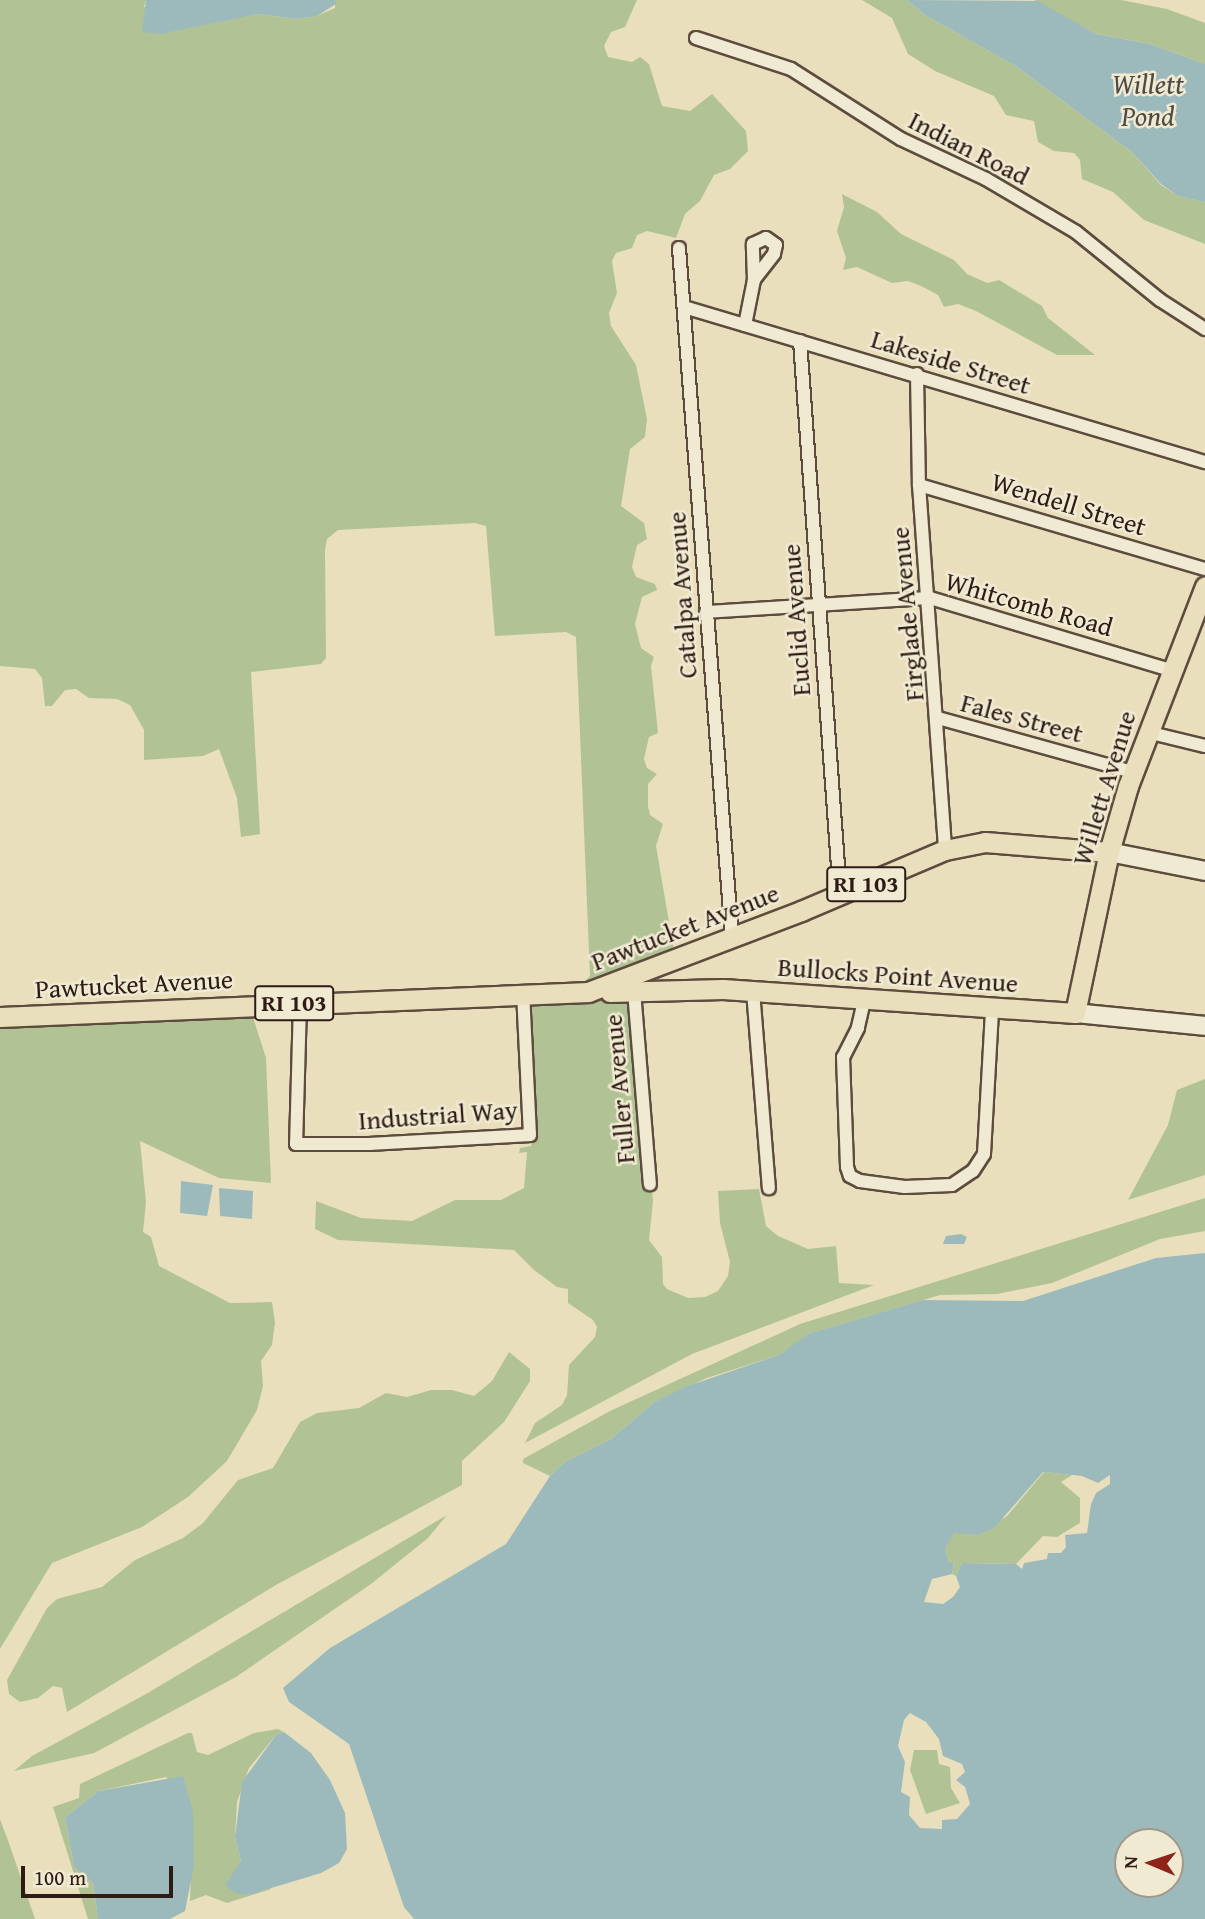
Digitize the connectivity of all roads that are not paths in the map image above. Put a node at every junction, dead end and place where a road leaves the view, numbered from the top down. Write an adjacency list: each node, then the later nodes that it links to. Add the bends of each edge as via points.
1 (696, 38): 6 (street, Indian Road, via 791,69 901,139 986,179 1076,232 1160,300)
2 (680, 248): 4 (street, Catalpa Avenue)
3 (754, 280): 5 (street)
4 (684, 307): 5 (street, Lakeside Street); 15 (street, Catalpa Avenue)
5 (746, 325): 7 (street, Lakeside Street)
6 (1205, 329)
7 (800, 341): 8 (street, Lakeside Street); 14 (street, Euclid Avenue)
8 (917, 374): 9 (street, Lakeside Street); 10 (street, Firglade Avenue)
9 (1205, 462)
10 (919, 485): 11 (street, Wendell Street); 13 (street, Firglade Avenue)
11 (1205, 569)
12 (1205, 586): 16 (main road, Willett Avenue)
13 (930, 598): 14 (street, Whitcomb Road); 16 (street, Whitcomb Road); 17 (street, Firglade Avenue)
14 (817, 605): 15 (street, Whitcomb Road); 24 (street, Euclid Avenue)
15 (706, 612): 25 (street, Catalpa Avenue)
16 (1170, 670): 18 (main road, Willett Avenue)
17 (939, 718): 20 (street, Fales Street); 21 (street, Firglade Avenue)
18 (1147, 732): 19 (street); 20 (main road, Willett Avenue)
19 (1205, 746)
20 (1133, 772): 22 (main road, Willett Avenue)
21 (945, 850): 22 (main road, Pawtucket Avenue / RI 103, via 985,842); 24 (main road, Pawtucket Avenue / RI 103)
22 (1109, 852): 23 (main road, Pawtucket Avenue); 35 (main road, Willett Avenue)
23 (1205, 871)
24 (841, 894): 25 (main road, Pawtucket Avenue / RI 103)
25 (732, 938): 26 (main road, Pawtucket Avenue / RI 103)
26 (681, 958): 27 (main road, Pawtucket Avenue / RI 103); 28 (main road)
27 (634, 984): 28 (main road, Bullocks Point Avenue / RI 103); 30 (main road, Bullocks Point Avenue / RI 103); 38 (street, Fuller Avenue)
28 (685, 988): 29 (main road, Bullocks Point Avenue / RI 103)
29 (753, 991): 32 (main road, Bullocks Point Avenue / RI 103); 39 (street)
30 (588, 992): 31 (main road, Pawtucket Avenue / RI 103)
31 (523, 994): 33 (main road, Pawtucket Avenue / RI 103); 33 (street, Industrial Way, via 530,1135 296,1144)
32 (864, 1001): 34 (main road, Bullocks Point Avenue / RI 103); 34 (street, via 858,1028 842,1057 847,1167 850,1176 860,1181 905,1187 952,1185 973,1171 984,1154)
33 (300, 1003): 36 (main road, Pawtucket Avenue / RI 103)
34 (992, 1009): 35 (main road, Bullocks Point Avenue / RI 103)
35 (1075, 1013): 37 (main road, Bullocks Point Avenue)
36 (0, 1017)
37 (1205, 1026)
38 (650, 1184)
39 (769, 1188)

